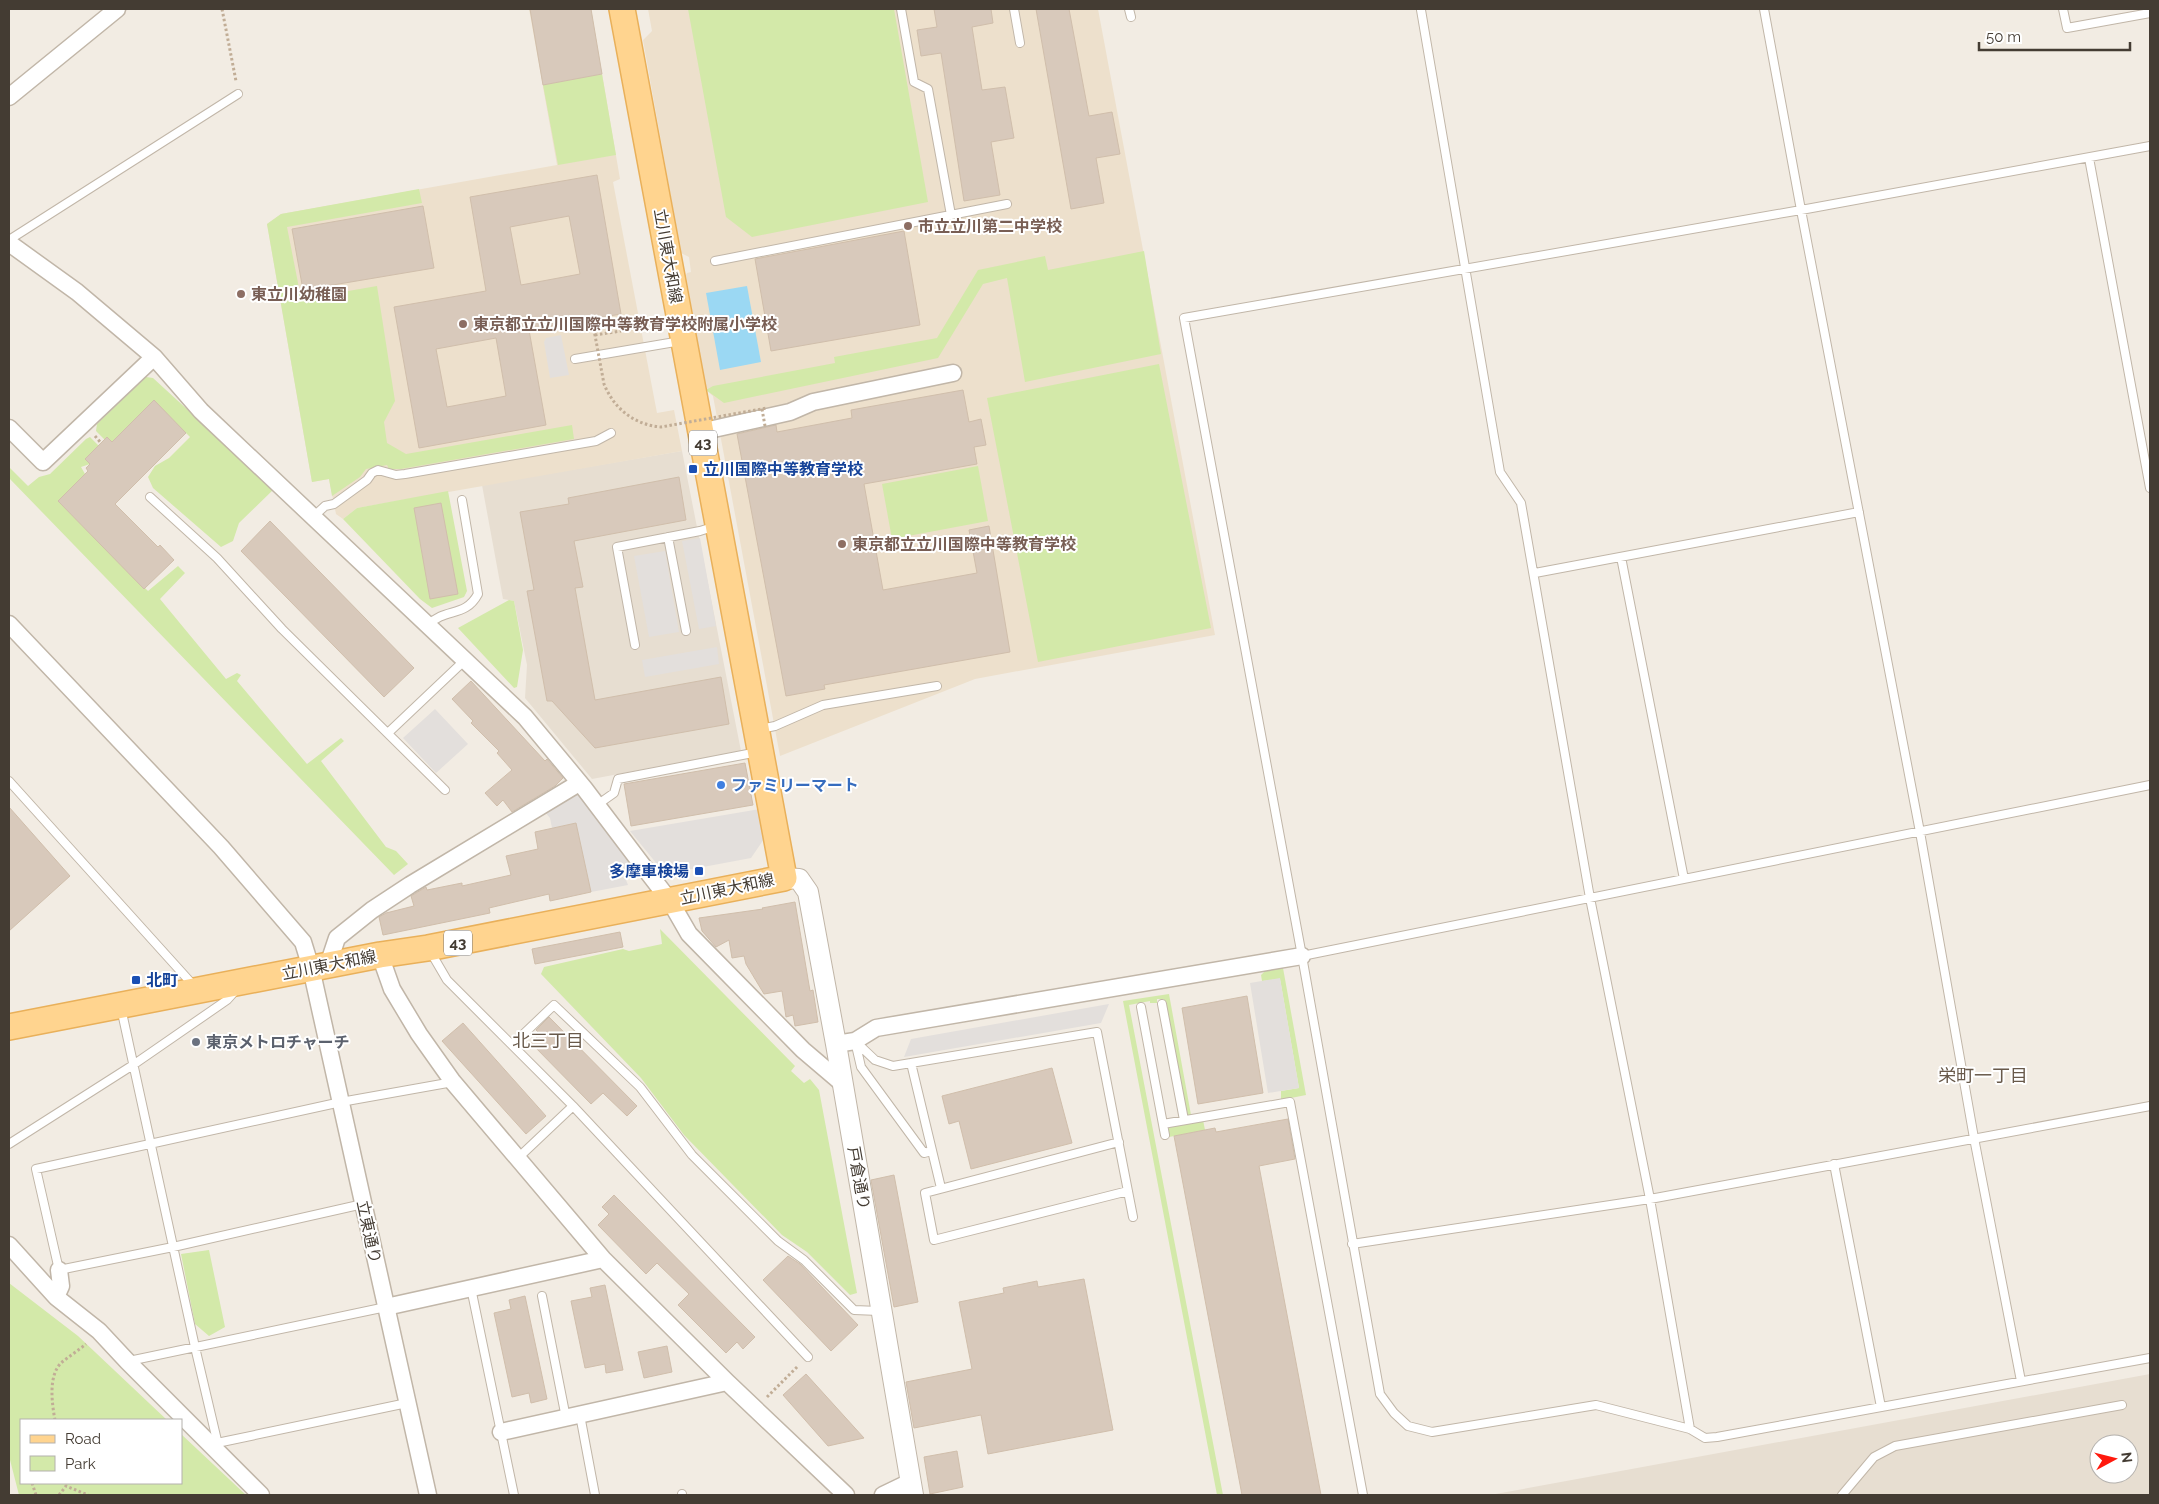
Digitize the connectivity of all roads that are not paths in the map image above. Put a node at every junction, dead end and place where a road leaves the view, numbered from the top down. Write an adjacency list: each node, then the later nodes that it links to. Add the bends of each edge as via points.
1 (117, 9): 13 (street)
2 (622, 9): 22 (main road, 立川東大和線 / 43)
3 (901, 9): 18 (lane, via 914,82 928,89)
4 (1014, 9): 11 (lane)
5 (1129, 9): 10 (lane)
6 (1764, 9): 17 (lane)
7 (2063, 9): 9 (lane, via 2067,28)
8 (1421, 10): 21 (lane)
9 (2150, 13)
10 (1131, 17)
11 (1020, 43)
12 (238, 94): 19 (lane)
13 (9, 97)
14 (2150, 146): 15 (lane)
15 (2089, 158): 17 (lane); 29 (lane)
16 (1007, 204): 18 (lane)
17 (1801, 210): 21 (lane); 32 (lane)
18 (951, 216): 20 (lane)
19 (9, 242): 23 (street, via 77,292)
20 (715, 261)
21 (1466, 270): 37 (lane, via 1500,472 1521,503); 58 (lane, via 1184,318)
22 (684, 341): 24 (lane); 27 (main road, 立川東大和線 / 43)
23 (154, 357): 26 (street, via 43,462); 33 (street, via 201,412)
24 (575, 360)
25 (953, 374): 27 (street, via 812,402 790,412)
26 (9, 428)
27 (700, 432): 34 (main road, 立川東大和線 / 43)
28 (611, 433): 33 (lane, via 596,441 405,474 378,470)
29 (2150, 488)
30 (150, 497): 44 (lane, via 217,558 282,629)
31 (462, 500): 39 (lane, via 478,594 467,608 435,618)
32 (1859, 512): 36 (lane); 51 (lane)
33 (313, 517): 39 (street)
34 (718, 526): 35 (lane); 45 (main road, 立川東大和線 / 43)
35 (668, 537): 40 (lane); 41 (lane, via 617,547)
36 (1621, 557): 37 (lane); 53 (lane)
37 (1535, 573): 54 (lane)
38 (9, 624): 59 (street, 立東通り, via 221,847 303,942)
39 (428, 625): 42 (street)
40 (686, 631)
41 (635, 645)
42 (465, 660): 44 (lane); 47 (street, via 524,717)
43 (937, 686): 45 (lane, via 823,705 775,726)
44 (389, 732): 49 (lane)
45 (758, 741): 50 (lane, via 618,779 614,793); 52 (main road, 立川東大和線 / 43)
46 (9, 781): 61 (lane)
47 (579, 783): 50 (street); 59 (street, via 372,910 337,938)
48 (2150, 785): 51 (lane)
49 (445, 790)
50 (597, 805): 55 (street)
51 (1920, 832): 53 (lane); 78 (lane)
52 (784, 878): 55 (main road, 立川東大和線 / 43); 66 (street, 戸倉通り, via 799,879 808,892)
53 (1684, 879): 54 (lane)
54 (1590, 898): 58 (lane); 87 (lane)
55 (670, 901): 56 (main road, 立川東大和線 / 43); 71 (street, via 689,934 803,1050)
56 (428, 948): 57 (main road, 立川東大和線 / 43); 67 (lane, via 447,980)
57 (380, 955): 59 (main road, 立川東大和線 / 43); 70 (street, via 392,988)
58 (1302, 956): 66 (street, via 876,1028); 91 (lane)
59 (320, 967): 60 (main road, 立川東大和線 / 43); 72 (street, 立東通り)
60 (243, 982): 61 (main road, 立川東大和線 / 43); 69 (lane, via 227,1000)
61 (197, 990): 63 (main road, 立川東大和線 / 43)
62 (1162, 1004): 75 (lane)
63 (121, 1005): 65 (main road, 立川東大和線 / 43); 69 (lane)
64 (1141, 1006): 76 (lane)
65 (9, 1027)
66 (846, 1042): 68 (lane, via 881,1063 893,1066); 71 (street, 戸倉通り); 82 (lane, via 924,1153)
67 (512, 1044): 73 (lane); 99 (lane, via 554,1005 640,1087 692,1155 778,1240 804,1260 854,1310)
68 (911, 1063): 79 (lane, via 1097,1032); 82 (lane)
69 (133, 1065): 80 (lane); 81 (lane)
70 (453, 1082): 72 (lane); 83 (street)
71 (843, 1084): 99 (street, 戸倉通り)
72 (341, 1102): 80 (lane); 88 (street, 立東通り)
73 (573, 1106): 83 (lane); 101 (lane)
74 (2150, 1106): 78 (lane)
75 (1184, 1120): 76 (lane); 120 (lane, via 1290,1102)
76 (1163, 1124): 77 (lane)
77 (1165, 1136)
78 (1974, 1138): 84 (lane); 104 (lane)
79 (1119, 1142): 85 (lane); 86 (lane)
80 (150, 1143): 92 (lane); 94 (lane, via 36,1169)
81 (9, 1144)
82 (932, 1151): 85 (lane)
83 (518, 1158): 93 (street)
84 (1834, 1164): 87 (lane); 108 (lane)
85 (941, 1188): 86 (lane, via 924,1193 934,1240)
86 (1128, 1191): 89 (lane)
87 (1650, 1199): 91 (lane); 110 (lane)
88 (363, 1204): 92 (lane); 98 (street, 立東通り)
89 (1133, 1217)
90 (9, 1244): 97 (street)
91 (1352, 1244): 110 (lane, via 1380,1394 1408,1426 1432,1432 1596,1405)
92 (173, 1247): 94 (lane); 100 (lane)
93 (603, 1259): 95 (street); 105 (street)
94 (59, 1270): 97 (street, via 61,1286)
95 (471, 1288): 98 (street); 111 (lane)
96 (542, 1296): 109 (lane)
97 (56, 1297): 103 (street, via 99,1331)
98 (386, 1307): 100 (lane); 106 (street, 立東通り)
99 (882, 1311): 113 (street, 戸倉通り)
100 (195, 1347): 103 (lane); 112 (lane)
101 (808, 1357)
102 (2150, 1358): 104 (lane)
103 (127, 1361): 112 (street)
104 (2021, 1381): 108 (lane)
105 (727, 1382): 109 (street); 118 (street)
106 (407, 1403): 112 (lane); 115 (street, 立東通り)
107 (2122, 1405): 121 (lane, via 1895,1446 1874,1457)
108 (1881, 1407): 110 (lane, via 1717,1437 1705,1438)
109 (573, 1416): 111 (street); 117 (lane)
110 (1690, 1429)
111 (501, 1432): 116 (lane)
112 (219, 1449): 114 (street)
113 (911, 1489): 119 (street)
114 (261, 1495)
115 (428, 1495)
116 (514, 1495)
117 (595, 1495)
118 (846, 1495)
119 (883, 1495)
120 (1363, 1495)
121 (1842, 1495)

